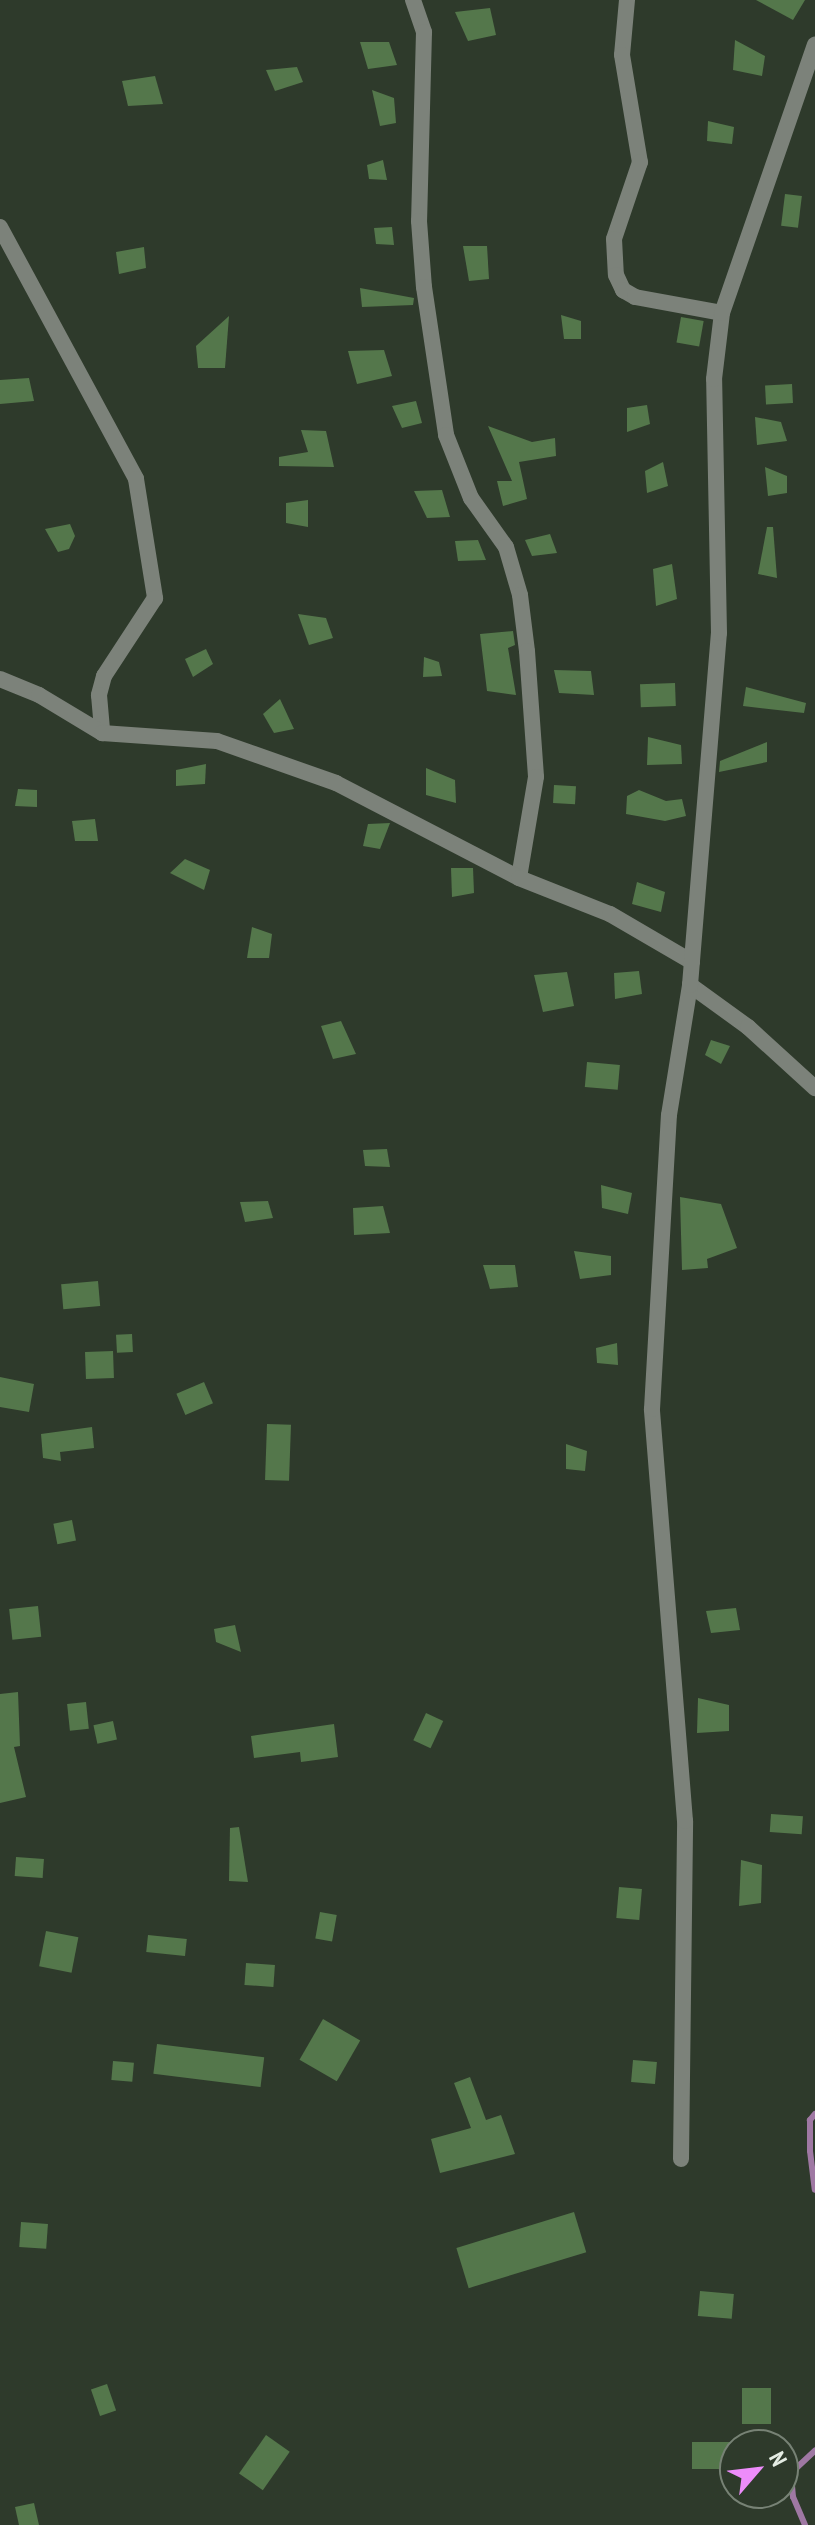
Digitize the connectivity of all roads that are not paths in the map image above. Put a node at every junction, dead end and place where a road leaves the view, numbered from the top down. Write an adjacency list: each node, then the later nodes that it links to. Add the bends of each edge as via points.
1 (413, 0): 8 (street, via 424,32 419,221 446,435 471,498 506,547 520,595 527,651 536,777)
2 (627, 0): 5 (street, via 622,55 640,162 614,239 616,275 623,290 635,297)
3 (815, 45): 5 (street)
4 (0, 227): 7 (street, via 125,455 140,499 155,598 104,676 99,695)
5 (722, 313): 9 (street, via 714,392 719,633)
6 (0, 679): 7 (street, via 39,695)
7 (102, 733): 8 (street, via 186,736 244,749 388,806)
8 (519, 878): 9 (street, via 610,914)
9 (692, 962): 10 (street)
10 (690, 985): 11 (street, via 748,1027); 12 (street, via 669,1115 652,1409 685,1821)
11 (815, 1088)
12 (681, 2159)

